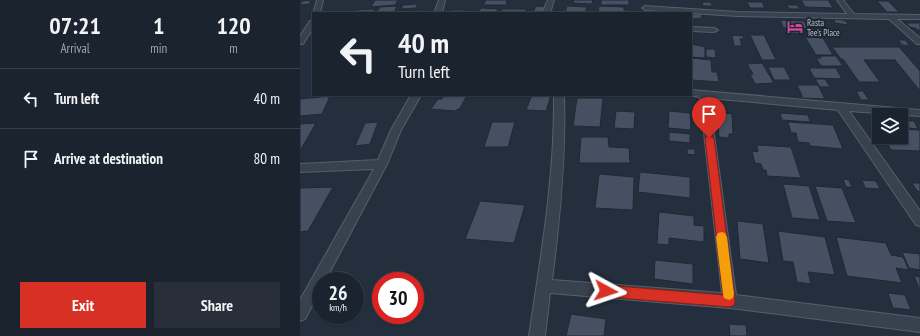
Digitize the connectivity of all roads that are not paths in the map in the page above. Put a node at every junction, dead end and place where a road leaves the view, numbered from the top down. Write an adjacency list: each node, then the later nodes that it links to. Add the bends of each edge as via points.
1 (320, 0): 7 (street)
2 (442, 0): 8 (street)
3 (551, 0): 9 (street)
4 (643, 0): 6 (street)
5 (840, 0): 12 (street)
6 (646, 10): 10 (street)
7 (316, 12)
8 (438, 12)
9 (546, 12)
10 (692, 12)
11 (692, 12): 12 (street)
12 (852, 16): 13 (street)
13 (891, 17): 14 (street); 18 (street)
14 (920, 17)
15 (312, 24): 19 (street)
16 (692, 29): 17 (street)
17 (714, 30)
18 (920, 41)
19 (300, 42)
20 (692, 93): 21 (street)
21 (704, 94): 24 (street); 30 (street)
22 (415, 96): 26 (street, via 396,130)
23 (559, 96): 29 (street, via 557,172)
24 (841, 107): 25 (street); 28 (street)
25 (920, 112)
26 (382, 164): 27 (street); 31 (street)
27 (300, 168)
28 (920, 221)
29 (544, 286): 30 (street); 33 (street)
30 (730, 301): 32 (street)
31 (300, 314)
32 (920, 325)
33 (537, 336)

